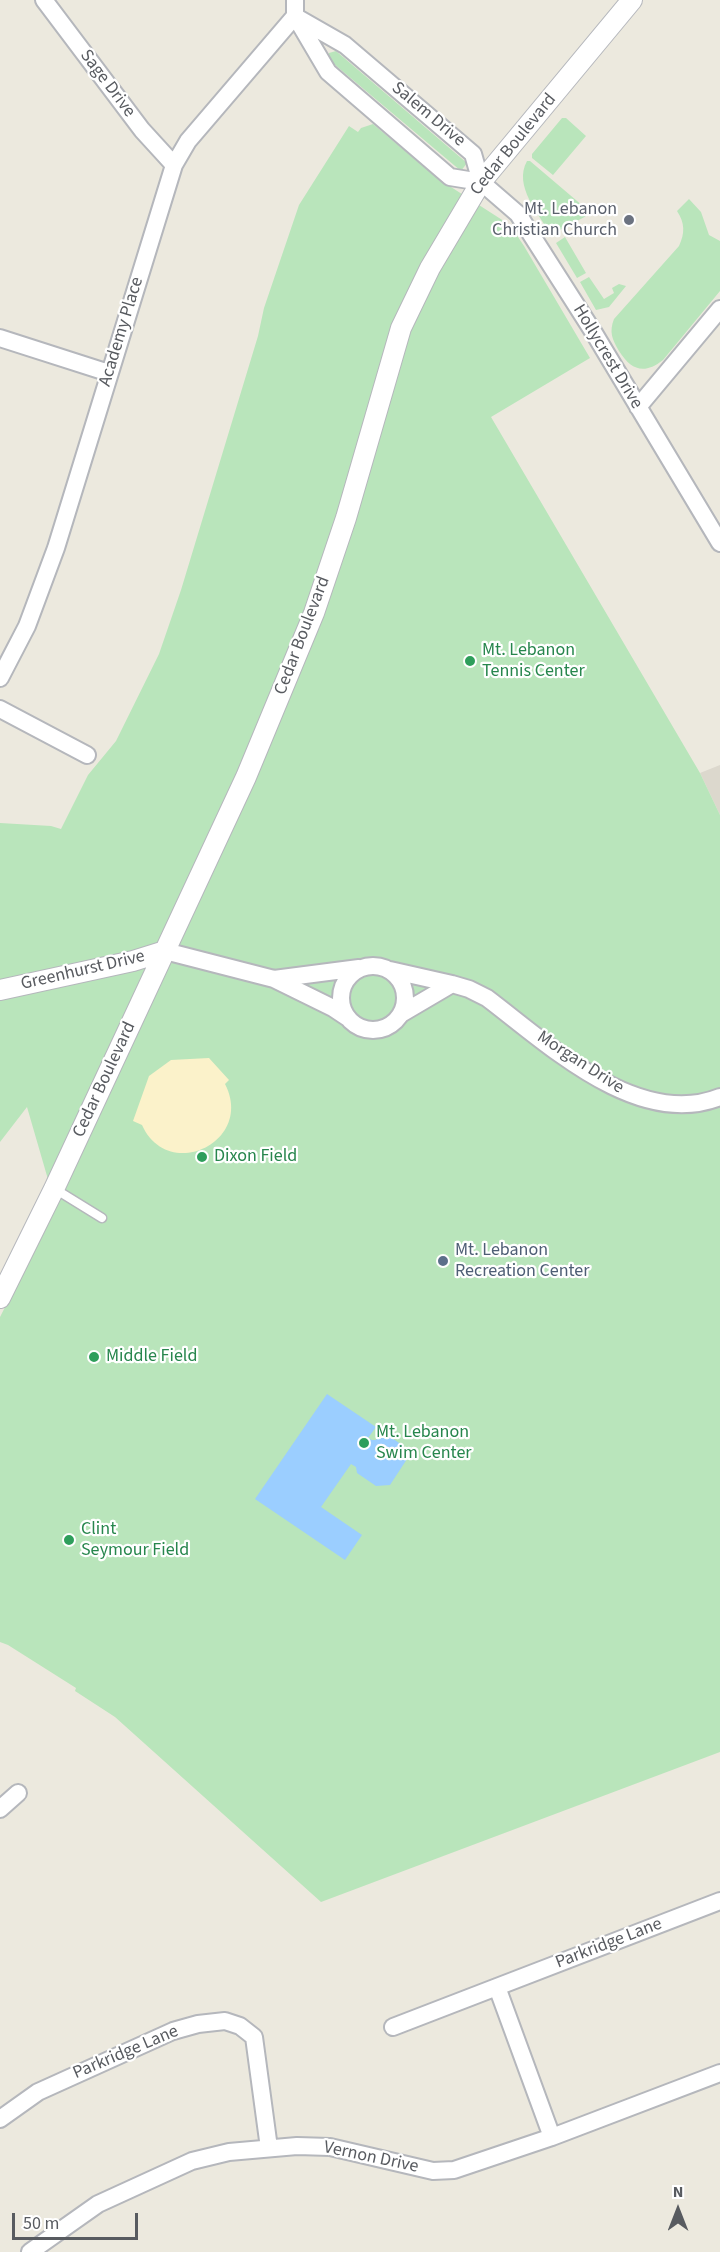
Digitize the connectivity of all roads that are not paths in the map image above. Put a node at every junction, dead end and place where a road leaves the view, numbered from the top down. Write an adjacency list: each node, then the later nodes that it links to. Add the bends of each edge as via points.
1 (44, 0): 4 (street, Sage Drive, via 142,130)
2 (632, 0): 5 (street, Cedar Boulevard)
3 (295, 8): 4 (street, Academy Place, via 188,141); 5 (street, Salem Drive, via 345,45 473,154); 5 (street, Salem Drive, via 328,72 450,177)
4 (174, 165): 8 (street, Academy Place)
5 (481, 182): 9 (street, Hollycrest Drive, via 518,214); 14 (street, Cedar Boulevard, via 430,268 401,328 317,606 246,777)
6 (720, 309): 9 (street)
7 (3, 336): 8 (street)
8 (109, 374): 11 (street, Academy Place, via 56,548 27,626)
9 (638, 407): 10 (street, Hollycrest Drive)
10 (720, 543)
11 (0, 678)
12 (0, 709): 13 (street)
13 (87, 755)
14 (165, 951): 17 (street); 19 (street, Greenhurst Drive); 23 (street, Cedar Boulevard)
15 (363, 967): 16 (street); 17 (street); 21 (street, via 346,980 342,989 341,999)
16 (390, 970): 18 (street, Morgan Drive); 20 (street, via 403,985)
17 (274, 979): 21 (street)
18 (452, 984): 20 (street); 22 (street, Morgan Drive, via 487,998 567,1058 629,1094 658,1103 680,1104)
19 (0, 990)
20 (401, 1014): 21 (street, via 375,1030 356,1025)
21 (348, 1018)
22 (720, 1097)
23 (54, 1189): 24 (lane); 25 (street, Cedar Boulevard)
24 (102, 1218)
25 (0, 1298)
26 (18, 1792): 27 (street)
27 (0, 1809)
28 (720, 1901): 29 (street, Parkridge Lane)
29 (497, 1987): 30 (street, Parkridge Lane); 33 (street)
30 (393, 2027)
31 (720, 2073): 33 (street, Vernon Drive)
32 (0, 2118): 34 (street, Parkridge Lane, via 38,2092 173,2031 225,2021 254,2037)
33 (552, 2137): 34 (street, Vernon Drive, via 454,2170 433,2171 330,2147)
34 (269, 2148): 35 (street, Vernon Drive, via 192,2161 98,2204)
35 (30, 2252)

